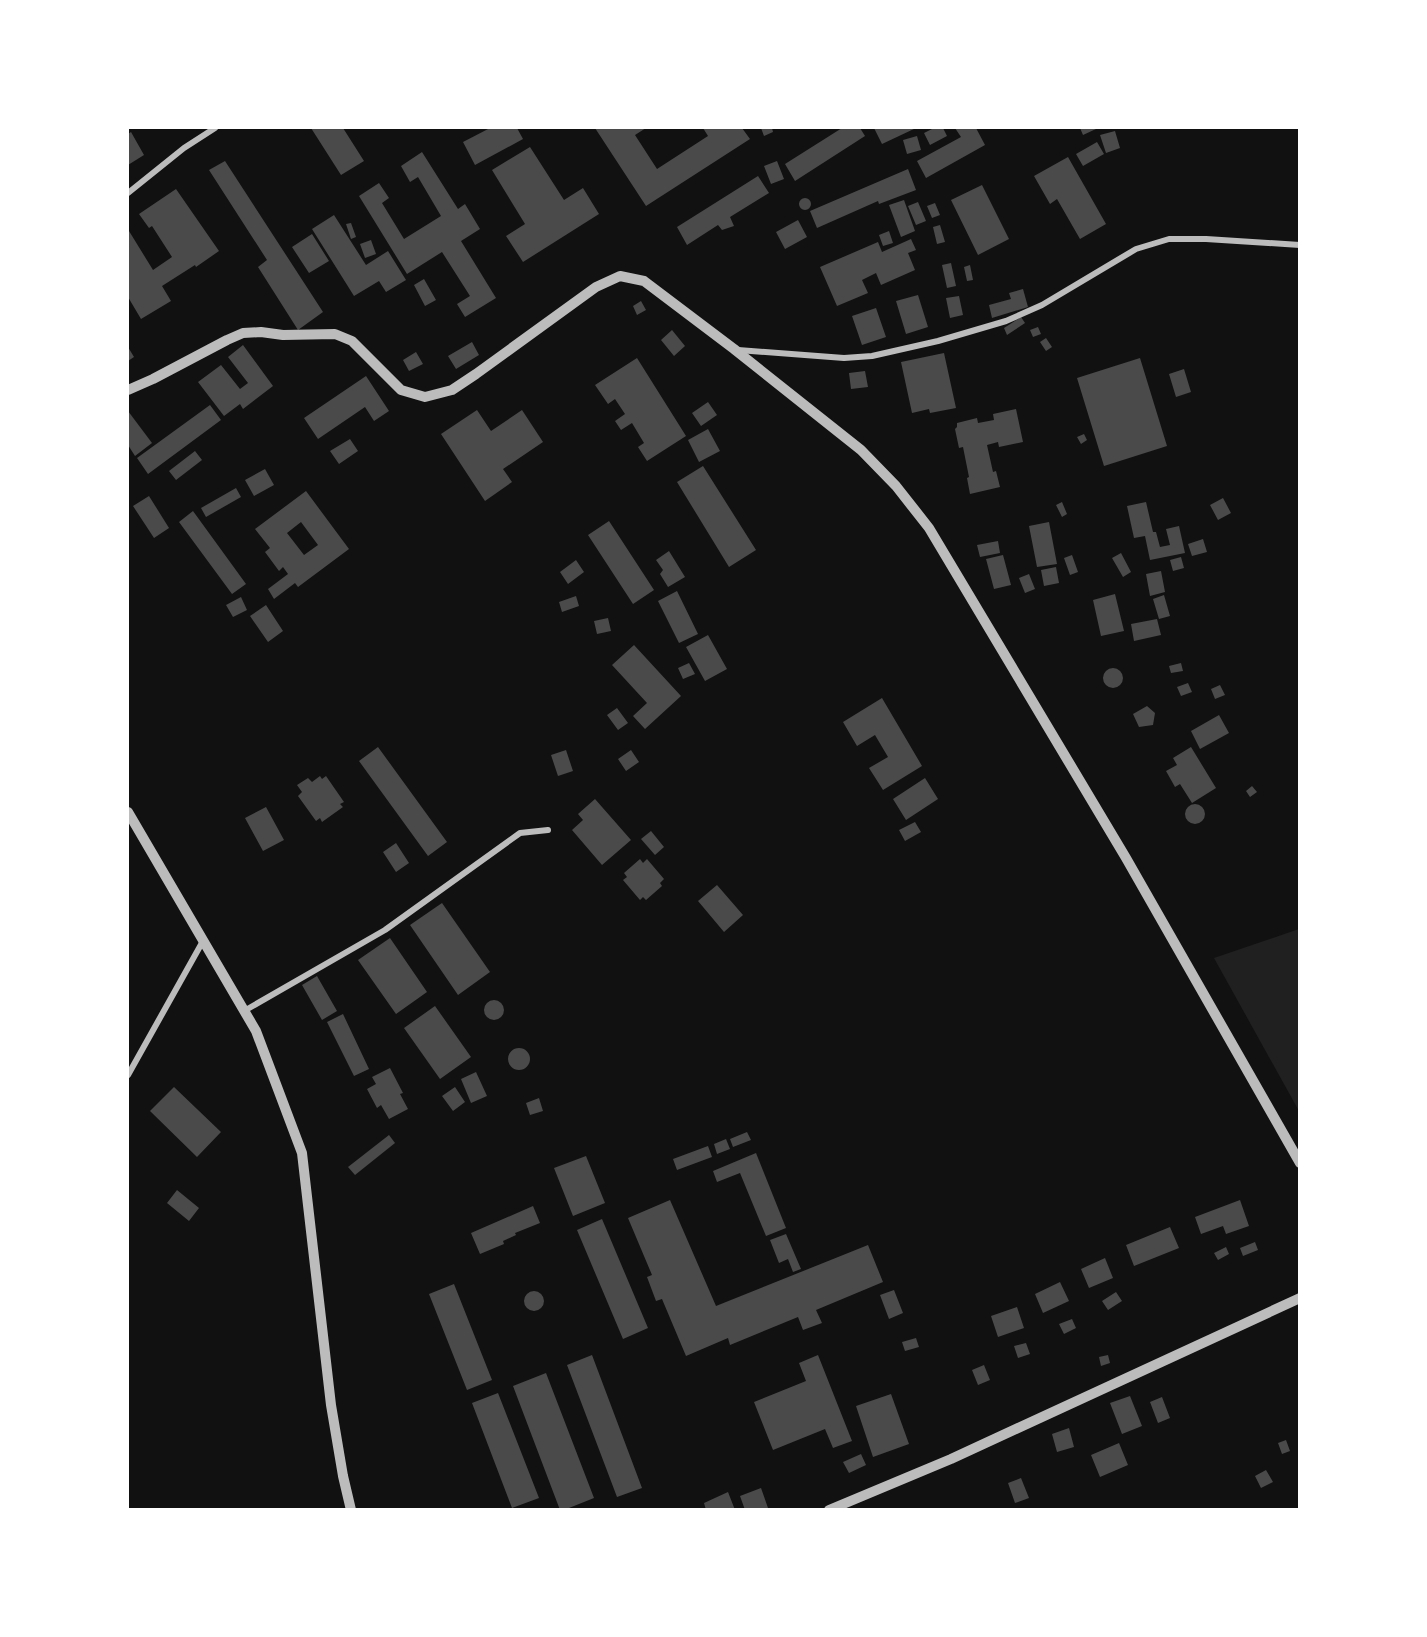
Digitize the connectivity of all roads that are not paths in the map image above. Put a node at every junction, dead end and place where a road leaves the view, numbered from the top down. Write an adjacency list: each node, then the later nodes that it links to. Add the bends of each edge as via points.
1 (216, 128): 2 (street)
2 (128, 193)
3 (1299, 244): 4 (street, via 1169,239 1136,249 1042,305 1005,321 872,356 844,358)
4 (734, 349): 5 (street, via 644,281 620,276 596,287 452,390 425,397 401,390 352,341 335,334 261,332 243,333); 11 (street, via 861,450 929,528 1126,858)
5 (128, 390)
6 (128, 812): 8 (street)
7 (548, 830): 9 (street, via 520,832 385,930)
8 (203, 941): 9 (street); 10 (street)
9 (244, 1011): 13 (street, via 256,1031 302,1153 330,1405)
10 (128, 1074)
11 (1299, 1163)
12 (1299, 1298): 14 (street, via 951,1459)
13 (351, 1509)
14 (829, 1509)

